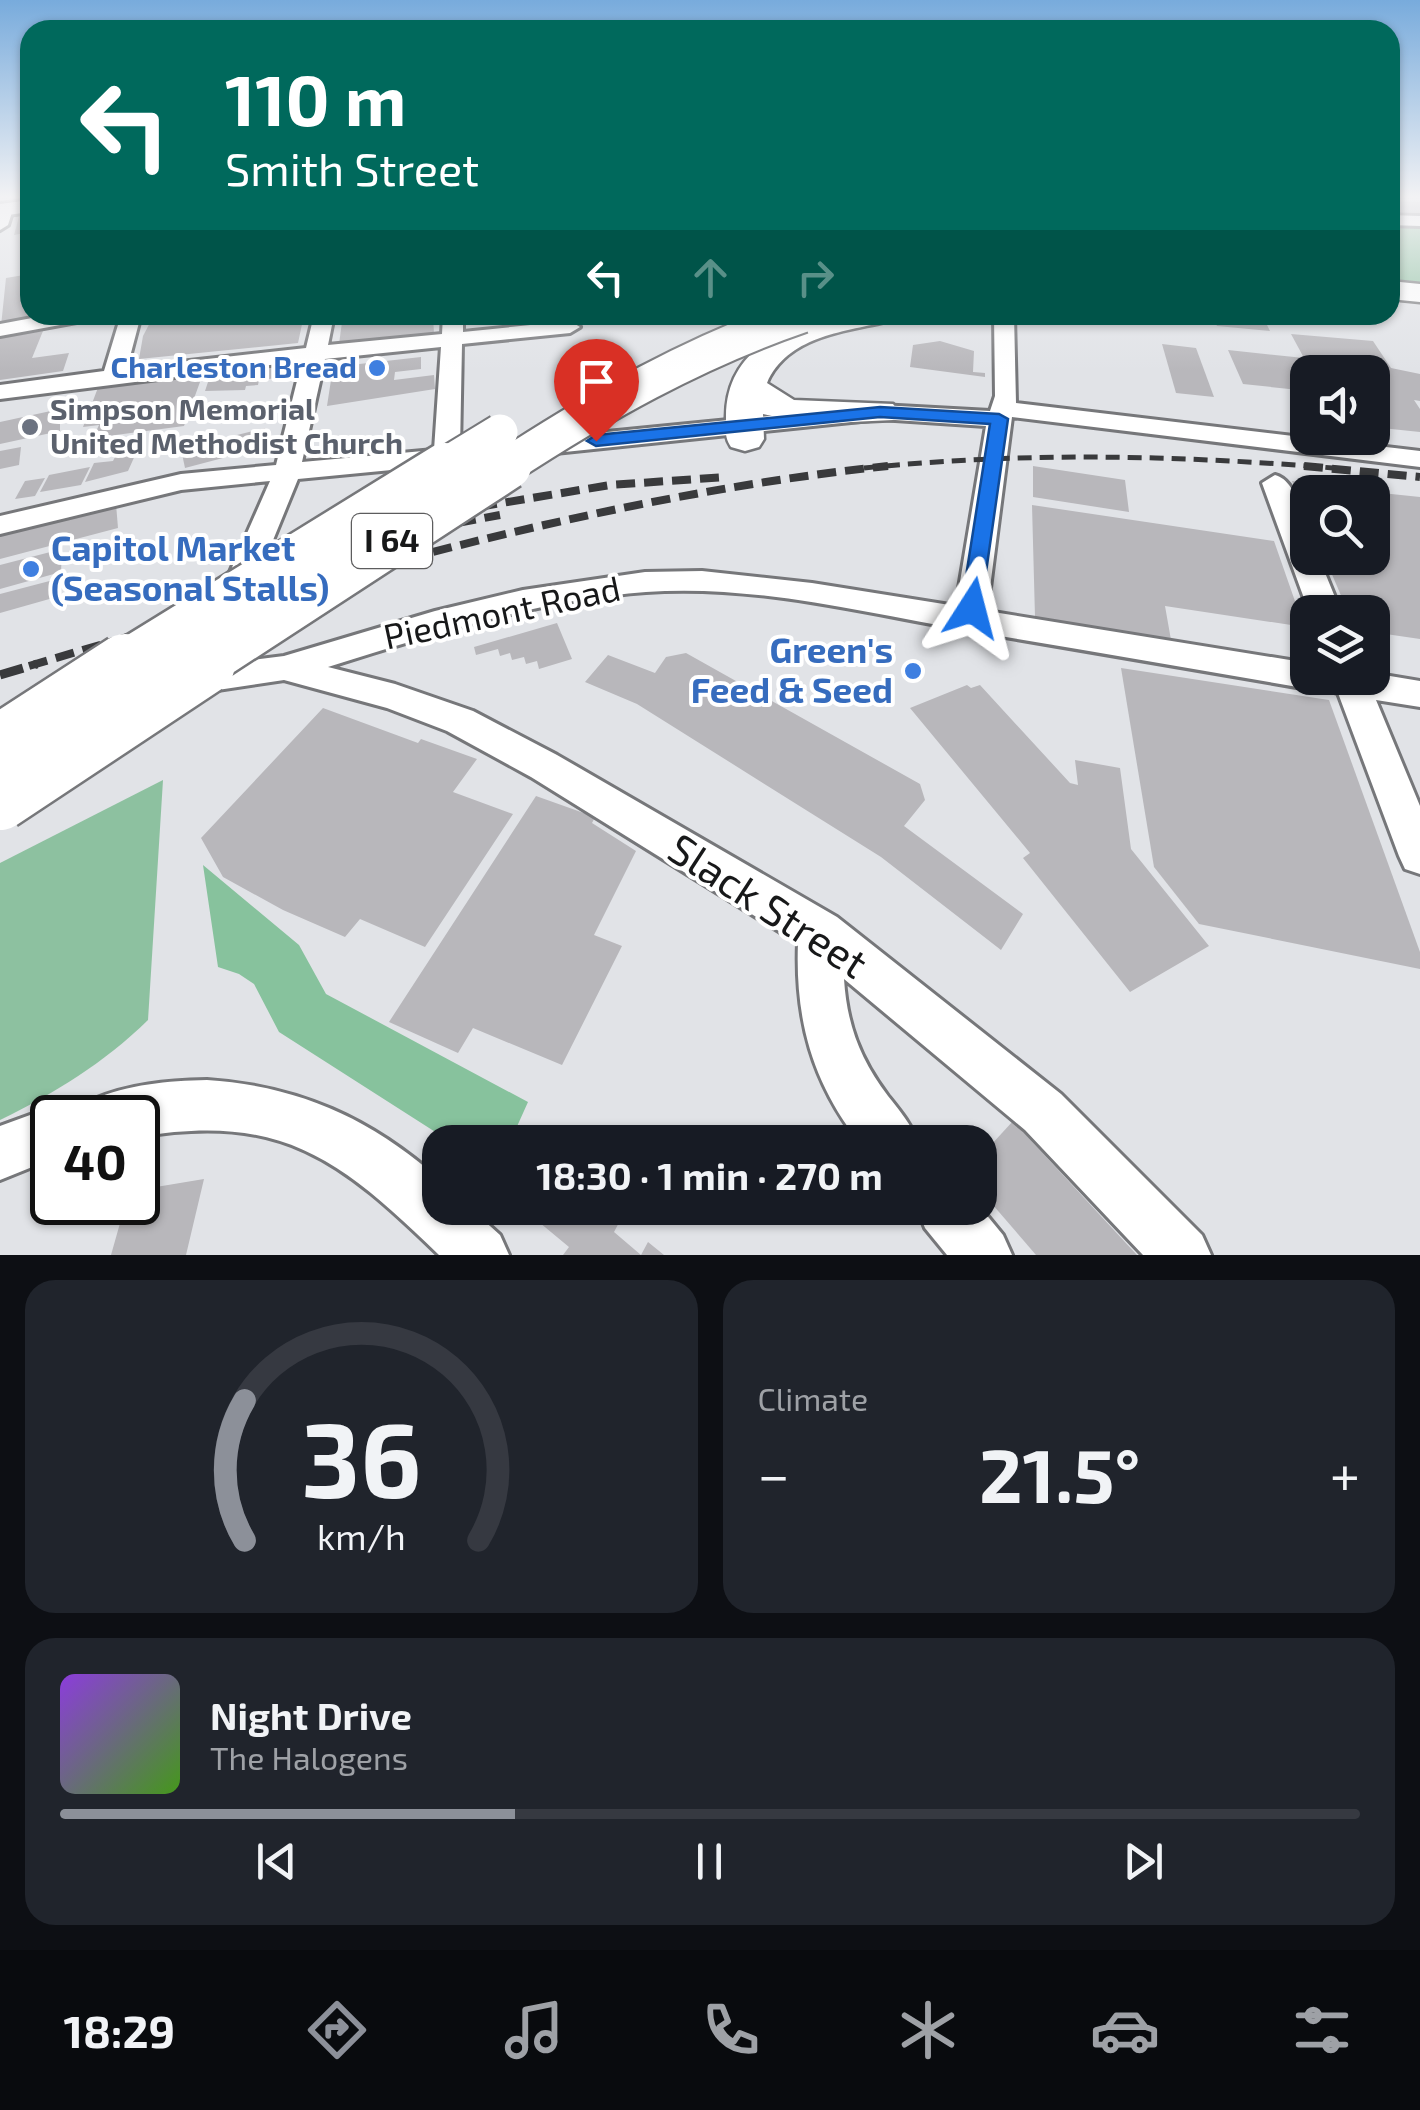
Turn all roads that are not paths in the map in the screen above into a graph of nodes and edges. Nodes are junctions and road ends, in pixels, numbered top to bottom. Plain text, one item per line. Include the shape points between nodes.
1 (27, 325) edge
2 (128, 325) edge
3 (322, 325) edge
4 (705, 325) edge
5 (800, 325) edge
6 (1004, 325) edge
7 (453, 327) edge
8 (0, 330) edge
9 (570, 331) edge
10 (317, 352) junction
11 (114, 376) junction
12 (749, 384) junction
13 (0, 392) edge
14 (880, 412) junction
15 (1000, 421) junction
16 (744, 432) junction
17 (1420, 459) edge
18 (447, 466) junction
19 (287, 474) junction
20 (1275, 483) dead end
21 (0, 525) edge
22 (1318, 595) edge
23 (267, 619) junction
24 (970, 620) junction
25 (175, 631) junction
26 (1290, 673) edge
27 (1390, 688) edge
28 (1420, 694) edge
29 (1347, 695) edge
30 (0, 716) edge
31 (0, 726) edge
32 (0, 745) edge
33 (0, 800) edge
34 (0, 823) edge
35 (1420, 856) edge
36 (821, 932) junction
37 (160, 1108) edge
38 (878, 1125) edge
39 (30, 1142) edge
40 (0, 1153) edge
41 (959, 1225) edge
42 (480, 1255) edge
43 (984, 1255) edge
44 (1182, 1255) edge

1 - 8 street
2 - 11 street
3 - 10 street
4 - 25 highway, I 64, bridge via 654,346 492,436
5 - 12 highway via 764,354
5 - 23 highway, I 64, bridge via 725,340 688,358
6 - 15 street via 1008,396
7 - 9 street
7 - 10 street
7 - 18 street
10 - 11 street
10 - 19 street
11 - 13 street
12 - 14 highway via 761,400 796,411
12 - 16 highway
14 - 15 street
14 - 16 street
15 - 16 street
15 - 17 street
15 - 24 street
16 - 18 street
18 - 19 street via 329,486
19 - 21 street via 181,482
19 - 23 street
20 - 22 street
23 - 24 street, Piedmont Road via 453,618 582,590 702,580
23 - 31 street, Piedmont Road via 122,690
23 - 33 highway, I 64, bridge
23 - 34 highway, bridge via 210,672
23 - 36 street, Slack Street via 395,697 460,721 544,766
24 - 26 street, Piedmont Road
25 - 30 highway, bridge
25 - 32 highway, I 64, bridge
27 - 28 street
29 - 35 street
36 - 38 street via 819,984 834,1063
36 - 44 street, Slack Street via 1043,1112
37 - 42 street via 272,1113 313,1127 363,1151
39 - 40 street
41 - 43 street

